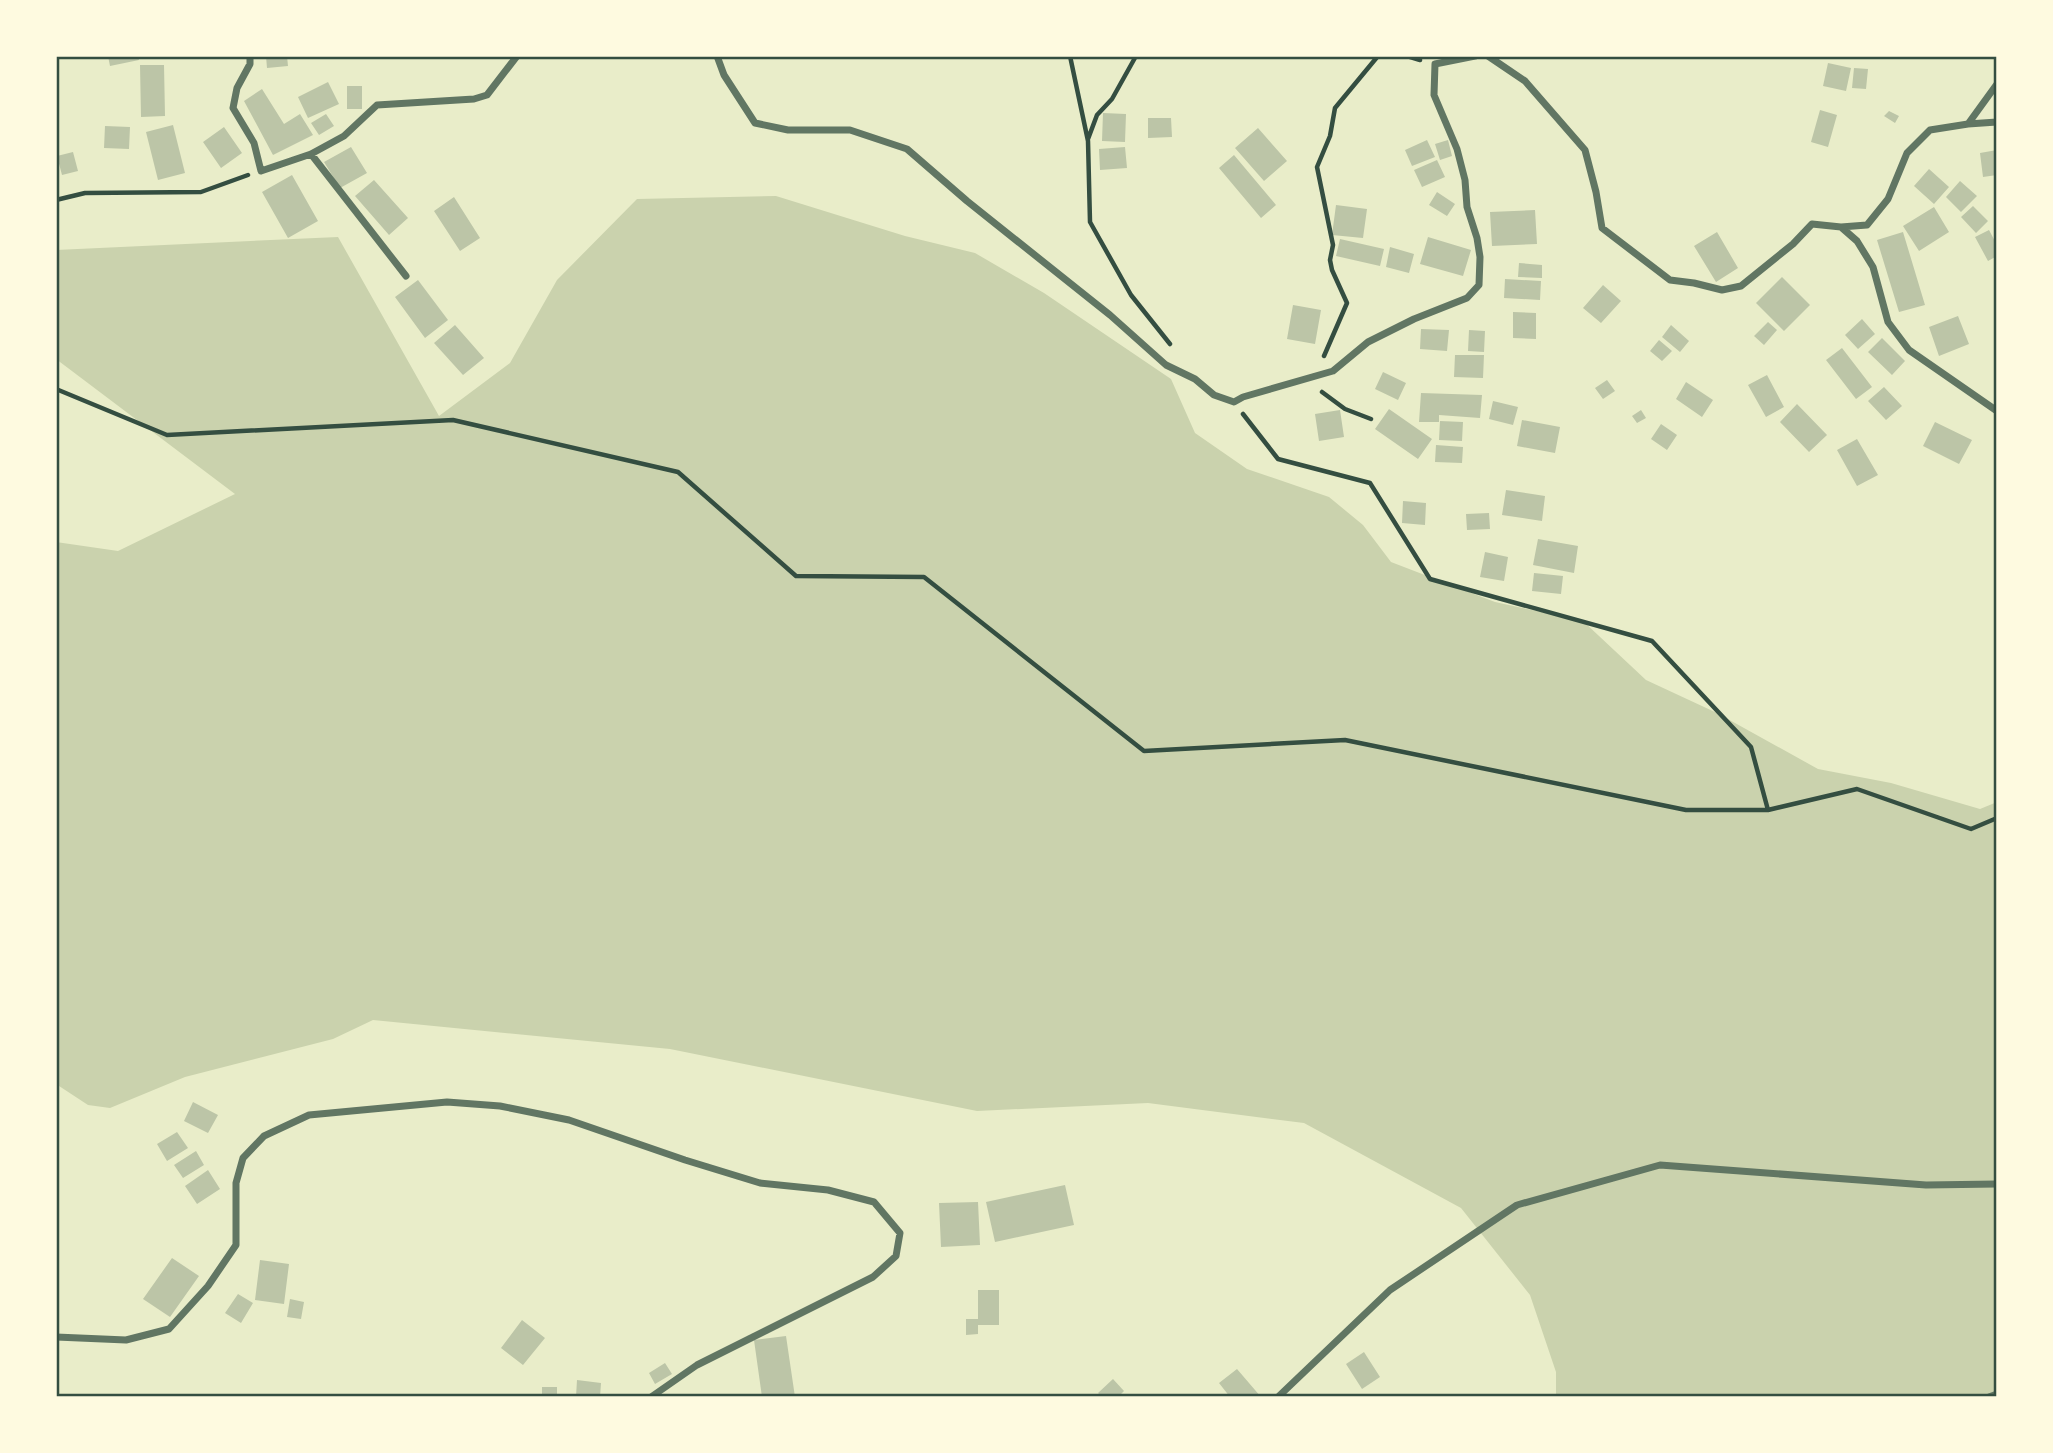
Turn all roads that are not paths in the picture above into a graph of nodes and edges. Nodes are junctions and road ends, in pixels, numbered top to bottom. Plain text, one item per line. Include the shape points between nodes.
1 (250, 56) edge
2 (517, 56) edge
3 (717, 56) edge
4 (1475, 56) edge
5 (1488, 56) edge
6 (1997, 84) edge
7 (1997, 122) edge
8 (1968, 124) junction
9 (311, 154) junction
10 (1841, 227) junction
11 (406, 276) dead end
12 (1997, 411) edge
13 (1997, 1184) edge
14 (56, 1337) edge
15 (1997, 1394) edge
16 (651, 1397) edge
17 (1278, 1397) edge
18 (1989, 1397) edge

1 - 9 street via 233,108 254,143 261,171
2 - 9 street via 487,95 377,105 344,136
3 - 4 street via 755,123 788,130 850,130 907,149 1166,365 1234,402 1333,371 1368,342 1467,299 1479,285 1480,257 1462,170 1434,95 1435,64
5 - 10 street via 1525,81 1585,150 1602,228 1670,280 1722,290 1741,286 1812,224
6 - 8 street
7 - 8 street
8 - 10 street via 1930,130 1907,153 1888,199 1867,225
9 - 11 street
10 - 12 street via 1857,241 1873,267 1888,323 1909,350
13 - 17 street via 1926,1185 1660,1165 1517,1205 1390,1290
14 - 16 street via 126,1340 169,1329 208,1286 236,1245 236,1183 243,1158 264,1136 309,1115 447,1102 569,1119 760,1183 828,1190 874,1202 900,1233 897,1256 873,1278 696,1365
15 - 18 street

